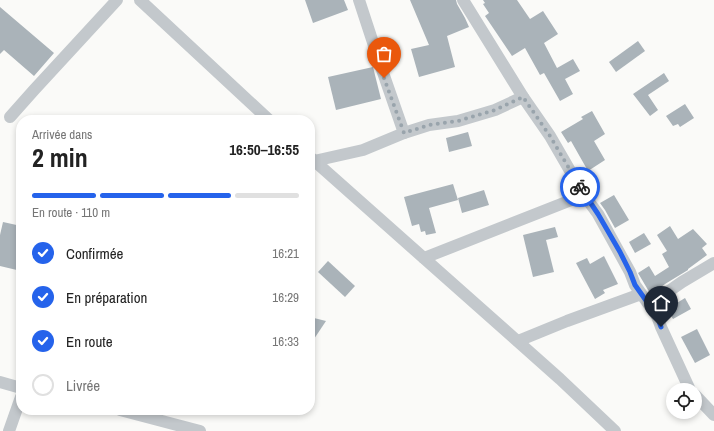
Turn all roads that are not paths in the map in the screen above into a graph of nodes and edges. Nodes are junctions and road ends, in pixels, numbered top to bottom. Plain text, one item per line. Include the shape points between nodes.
1 (117, 0) edge
2 (140, 0) edge
3 (359, 0) edge
4 (463, 0) edge
5 (523, 97) junction
6 (263, 115) edge
7 (10, 117) dead end
8 (404, 133) junction
9 (315, 158) edge
10 (315, 162) edge
11 (584, 195) junction
12 (424, 258) junction
13 (714, 263) edge
14 (641, 294) junction
15 (657, 316) junction
16 (518, 341) junction
17 (0, 382) edge
18 (687, 383) edge
19 (16, 387) edge
20 (702, 403) edge
21 (16, 412) edge
22 (137, 415) edge
23 (714, 415) edge
24 (184, 429) edge
25 (10, 431) edge
26 (200, 431) edge
27 (615, 431) edge

1 - 7 street
2 - 6 street
3 - 8 street
4 - 5 street
5 - 8 street via 495,110
5 - 11 street via 550,136
8 - 9 street via 363,150
10 - 12 street
11 - 12 street
11 - 14 street via 620,252
12 - 16 street
13 - 15 street via 662,296
14 - 15 street
14 - 16 street via 567,320
15 - 18 street
16 - 27 street
17 - 19 street
20 - 23 street
21 - 25 street
22 - 24 street
24 - 26 street

